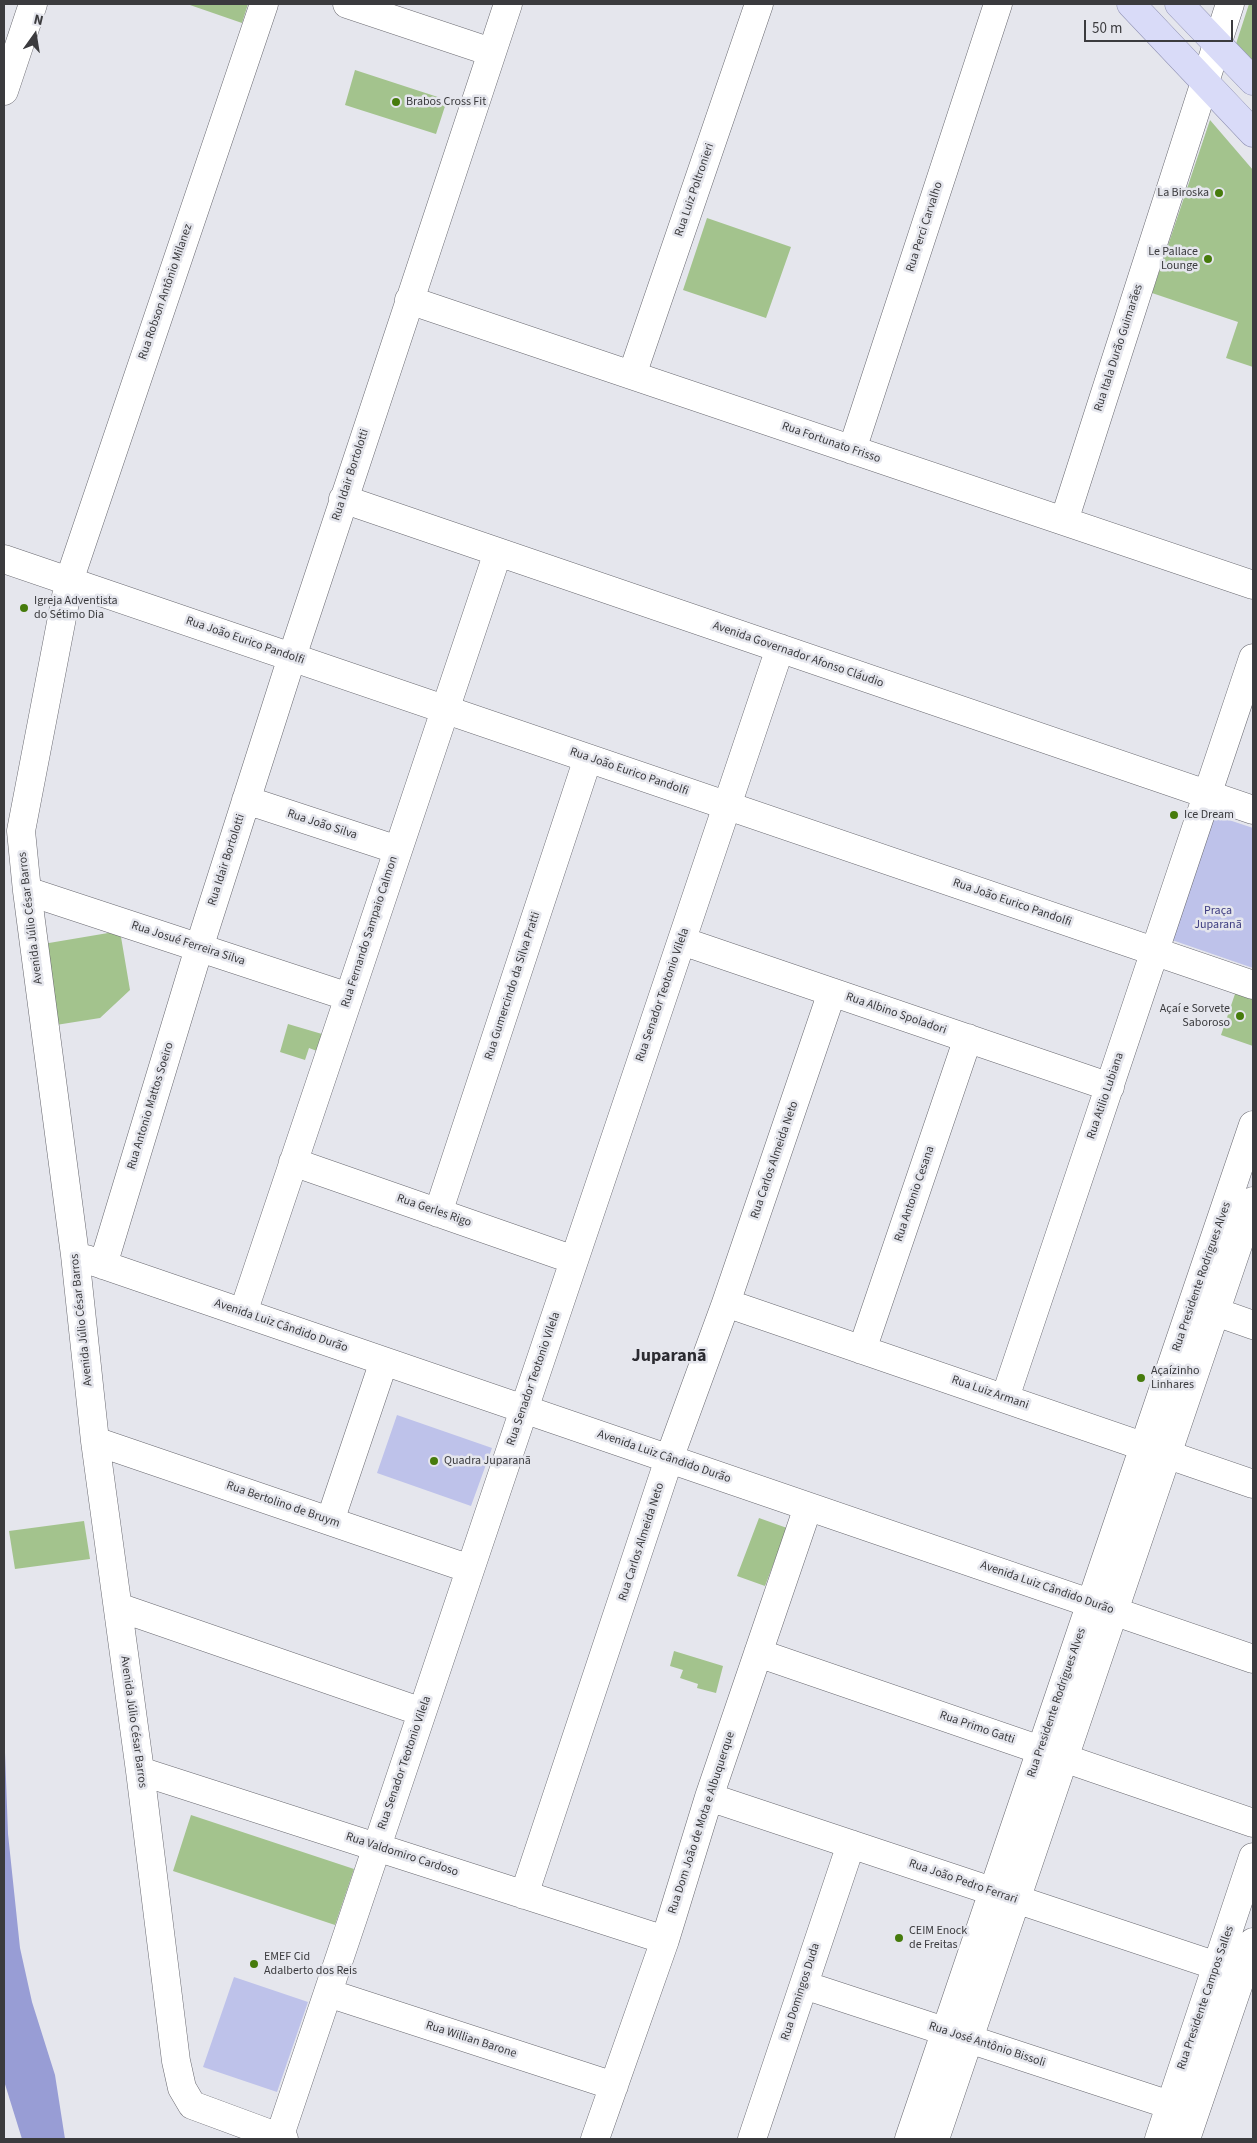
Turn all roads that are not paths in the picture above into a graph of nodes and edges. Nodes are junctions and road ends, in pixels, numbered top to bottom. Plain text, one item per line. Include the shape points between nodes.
1 (33, 4) edge
2 (264, 4) edge
3 (347, 4) edge
4 (508, 4) edge
5 (759, 4) edge
6 (998, 4) edge
7 (1131, 4) edge
8 (1179, 4) edge
9 (1230, 4) edge
10 (1216, 44) junction
11 (492, 52) junction
12 (1204, 81) junction
13 (1253, 81) edge
14 (4, 91) edge
15 (1253, 132) edge
16 (409, 300) junction
17 (632, 376) junction
18 (852, 450) junction
19 (344, 499) junction
20 (1064, 521) junction
21 (498, 552) junction
22 (4, 559) edge
23 (69, 581) junction
24 (1253, 585) edge
25 (780, 648) junction
26 (292, 657) junction
27 (1253, 658) edge
28 (445, 709) junction
29 (588, 758) junction
30 (1208, 795) junction
31 (246, 800) junction
32 (727, 806) junction
33 (1253, 810) edge
34 (13, 828) edge
35 (398, 850) junction
36 (26, 891) junction
37 (682, 941) junction
38 (199, 948) junction
39 (1155, 951) junction
40 (1253, 985) edge
41 (832, 992) junction
42 (349, 997) junction
43 (968, 1038) junction
44 (1110, 1087) junction
45 (1253, 1125) edge
46 (293, 1162) junction
47 (1245, 1178) edge
48 (1253, 1201) edge
49 (438, 1213) junction
50 (75, 1255) junction
51 (574, 1260) junction
52 (103, 1265) junction
53 (726, 1303) junction
54 (1204, 1308) junction
55 (243, 1313) junction
56 (1253, 1325) edge
57 (862, 1350) junction
58 (384, 1361) junction
59 (1005, 1398) junction
60 (524, 1409) junction
61 (95, 1442) junction
62 (1156, 1450) junction
63 (669, 1459) junction
64 (1253, 1484) edge
65 (808, 1507) junction
66 (330, 1521) junction
67 (470, 1569) junction
68 (118, 1607) junction
69 (1102, 1607) junction
70 (758, 1653) junction
71 (1253, 1659) edge
72 (422, 1712) junction
73 (1053, 1754) junction
74 (140, 1770) junction
75 (709, 1797) junction
76 (1253, 1823) edge
77 (851, 1844) junction
78 (377, 1847) junction
79 (1253, 1857) edge
80 (524, 1895) junction
81 (1005, 1896) junction
82 (665, 1940) junction
83 (1253, 1942) edge
84 (1217, 1966) junction
85 (804, 1985) junction
86 (328, 1993) junction
87 (1242, 2010) edge
88 (957, 2035) junction
89 (614, 2086) junction
90 (1170, 2105) junction
91 (271, 2137) edge
92 (595, 2139) edge
93 (752, 2139) edge
94 (909, 2139) edge
95 (935, 2139) edge
96 (1159, 2139) edge
97 (1186, 2139) edge

1 - 14 street
2 - 23 street, Rua Robson Antônio Milanez
3 - 11 street
4 - 11 street, Rua Idair Bortolotti
5 - 17 street, Rua Luiz Poltronieri
6 - 18 street, Rua Perci Carvalho
7 - 12 main road
8 - 10 main road
9 - 10 street, Rua Itala Durão Guimarães
10 - 12 street, Rua Itala Durão Guimarães
10 - 13 main road
11 - 16 street, Rua Idair Bortolotti
12 - 15 main road
12 - 20 street, Rua Itala Durão Guimarães
16 - 17 street, Rua Fortunato Frisso
16 - 19 street, Rua Idair Bortolotti
17 - 18 street, Rua Fortunato Frisso
18 - 20 street, Rua Fortunato Frisso
19 - 21 street, Avenida Governador Afonso Cláudio
19 - 26 street, Rua Idair Bortolotti
20 - 24 street, Rua Fortunato Frisso
21 - 25 street, Avenida Governador Afonso Cláudio
21 - 28 street, Rua Fernando Sampaio Calmon
22 - 23 street, Rua João Eurico Pandolfi
23 - 26 street, Rua João Eurico Pandolfi
23 - 34 street, Avenida Júlio César Barros
25 - 30 street, Avenida Governador Afonso Cláudio
25 - 32 street, Rua Senador Teotonio Vilela
26 - 28 street, Rua João Eurico Pandolfi
26 - 31 street, Rua Idair Bortolotti
27 - 30 street, Rua Atilio Lubiana
28 - 29 street, Rua João Eurico Pandolfi
28 - 35 street, Rua Fernando Sampaio Calmon
29 - 32 street, Rua João Eurico Pandolfi
29 - 49 street, Rua Gumercindo da Silva Pratti
30 - 33 street, Avenida Governador Afonso Cláudio
30 - 39 street, Rua Atilio Lubiana
31 - 35 street, Rua João Silva
31 - 38 street, Rua Idair Bortolotti
32 - 37 street, Rua Senador Teotonio Vilela
32 - 39 street, Rua João Eurico Pandolfi
34 - 36 street, Avenida Júlio César Barros
35 - 42 street, Rua Fernando Sampaio Calmon
36 - 38 street, Rua Josué Ferreira Silva
36 - 50 street, Avenida Júlio César Barros
37 - 41 street, Rua Albino Spoladori
37 - 51 street, Rua Senador Teotonio Vilela
38 - 42 street, Rua Josué Ferreira Silva
38 - 52 street, Rua Antonio Mattos Soeiro
39 - 40 street, Rua João Eurico Pandolfi
39 - 44 street, Rua Atilio Lubiana
41 - 43 street, Rua Albino Spoladori
41 - 53 street, Rua Carlos Almeida Neto
42 - 46 street, Rua Fernando Sampaio Calmon
43 - 44 street, Rua Albino Spoladori
43 - 57 street, Rua Antonio Cesana
44 - 59 street, Rua Atilio Lubiana
45 - 47 street, Rua Presidente Rodrigues Alves
46 - 49 street, Rua Gerles Rigo
46 - 55 street, Rua Fernando Sampaio Calmon
47 - 54 street, Rua Presidente Rodrigues Alves
48 - 54 street, Rua Presidente Rodrigues Alves
49 - 51 street, Rua Gerles Rigo
50 - 52 street, Avenida Luiz Cândido Durão
50 - 61 street, Avenida Júlio César Barros
51 - 60 street, Rua Senador Teotonio Vilela
52 - 55 street, Avenida Luiz Cândido Durão
53 - 57 street, Rua Luiz Armani
53 - 63 street, Rua Carlos Almeida Neto
54 - 56 street
54 - 62 street, Rua Presidente Rodrigues Alves
55 - 58 street, Avenida Luiz Cândido Durão
57 - 59 street, Rua Luiz Armani
58 - 60 street, Avenida Luiz Cândido Durão
58 - 66 street
59 - 62 street, Rua Luiz Armani
60 - 63 street, Avenida Luiz Cândido Durão
60 - 67 street, Rua Senador Teotonio Vilela
61 - 66 street, Rua Bertolino de Bruym
61 - 68 street, Avenida Júlio César Barros
62 - 64 street, Rua Luiz Armani
62 - 69 street, Rua Presidente Rodrigues Alves
63 - 65 street, Avenida Luiz Cândido Durão
63 - 80 street, Rua Carlos Almeida Neto
65 - 69 street, Avenida Luiz Cândido Durão
65 - 70 street, Rua Dom João de Mota e Albuquerque
66 - 67 street, Rua Bertolino de Bruym
67 - 72 street, Rua Senador Teotonio Vilela
68 - 72 street
68 - 74 street, Avenida Júlio César Barros
69 - 71 street, Avenida Luiz Cândido Durão
69 - 73 street, Rua Presidente Rodrigues Alves
70 - 73 street, Rua Primo Gatti
70 - 75 street, Rua Dom João de Mota e Albuquerque
72 - 78 street, Rua Senador Teotonio Vilela
73 - 76 street, Rua Primo Gatti
73 - 81 street, Rua Presidente Rodrigues Alves
74 - 78 street, Rua Valdomiro Cardoso
74 - 91 street, Avenida Júlio César Barros via 182,2088 192,2105
75 - 77 street, Rua João Pedro Ferrari
75 - 82 street, Rua Dom João de Mota e Albuquerque
77 - 81 street, Rua João Pedro Ferrari
77 - 85 street, Rua Domingos Duda
78 - 80 street, Rua Valdomiro Cardoso
78 - 86 street, Rua Senador Teotonio Vilela
79 - 84 street, Rua Presidente Campos Salles
80 - 82 street, Rua Valdomiro Cardoso
81 - 84 street, Rua João Pedro Ferrari
81 - 88 street, Rua Presidente Rodrigues Alves
82 - 89 street, Rua Dom João de Mota e Albuquerque
83 - 87 street
84 - 90 street, Rua Presidente Campos Salles
85 - 88 street, Rua José Antônio Bissoli
85 - 93 street, Rua Domingos Duda
86 - 89 street, Rua Willian Barone
86 - 91 street, Rua Senador Teotonio Vilela
87 - 97 street
88 - 90 street, Rua José Antônio Bissoli
88 - 94 street, Rua Presidente Rodrigues Alves
88 - 95 street, Rua Presidente Rodrigues Alves
89 - 92 street, Rua Dom João de Mota e Albuquerque
90 - 96 street, Rua Presidente Campos Salles

